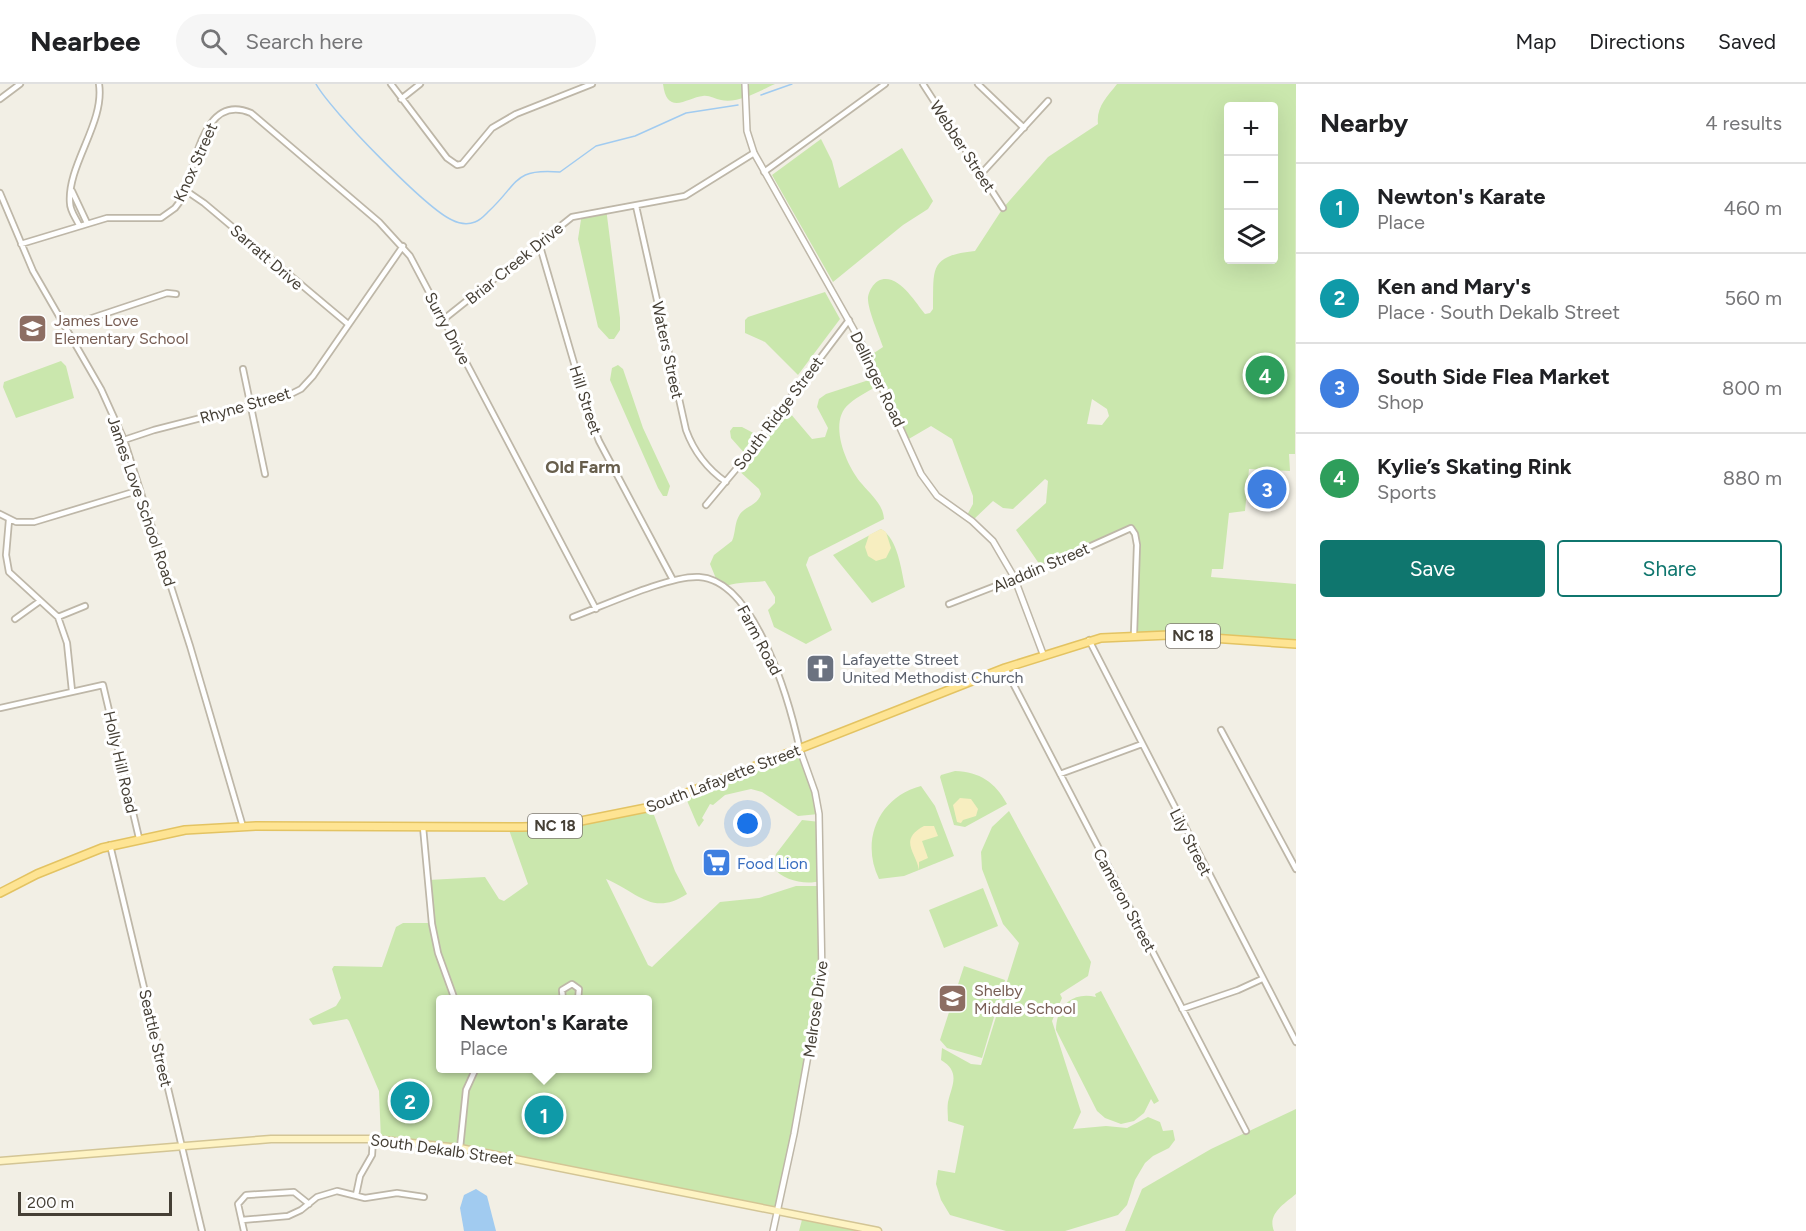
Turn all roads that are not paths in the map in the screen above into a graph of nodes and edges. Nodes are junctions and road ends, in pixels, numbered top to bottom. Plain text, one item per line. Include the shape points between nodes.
1 (20, 84) edge
2 (99, 84) edge
3 (391, 84) edge
4 (420, 84) edge
5 (592, 84) edge
6 (745, 84) edge
7 (885, 84) edge
8 (923, 84) edge
9 (978, 84) edge
10 (0, 99) edge
11 (401, 99) junction
12 (1048, 101) dead end
13 (230, 108) joint
14 (1024, 128) junction
15 (754, 153) junction
16 (764, 172) junction
17 (981, 174) junction
18 (185, 190) junction
19 (72, 191) junction
20 (0, 193) edge
21 (636, 206) junction
22 (1003, 208) dead end
23 (87, 223) junction
24 (79, 225) junction
25 (539, 243) junction
26 (21, 244) junction
27 (403, 246) junction
28 (176, 294) dead end
29 (444, 319) junction
30 (849, 320) junction
31 (348, 324) junction
32 (65, 327) junction
33 (243, 369) dead end
34 (251, 406) junction
35 (124, 440) junction
36 (265, 474) dead end
37 (726, 482) junction
38 (140, 490) junction
39 (706, 505) dead end
40 (0, 514) edge
41 (9, 520) junction
42 (1014, 578) junction
43 (673, 580) junction
44 (40, 601) junction
45 (949, 604) dead end
46 (85, 606) dead end
47 (596, 609) junction
48 (58, 617) junction
49 (573, 617) dead end
50 (15, 619) dead end
51 (1134, 634) junction
52 (1089, 640) junction
53 (1296, 644) edge
54 (1043, 654) junction
55 (1005, 668) junction
56 (72, 691) junction
57 (0, 708) edge
58 (1221, 730) dead end
59 (1142, 744) junction
60 (800, 750) junction
61 (1060, 774) junction
62 (243, 827) junction
63 (423, 827) junction
64 (139, 838) junction
65 (110, 845) junction
66 (1296, 869) edge
67 (0, 893) edge
68 (1262, 979) junction
69 (454, 995) edge
70 (563, 995) edge
71 (578, 995) edge
72 (1182, 1009) junction
73 (1296, 1042) edge
74 (474, 1073) edge
75 (1246, 1131) dead end
76 (373, 1139) junction
77 (181, 1146) junction
78 (460, 1148) junction
79 (0, 1161) edge
80 (356, 1195) junction
81 (424, 1197) dead end
82 (309, 1204) junction
83 (779, 1211) junction
84 (242, 1220) junction
85 (202, 1231) edge
86 (244, 1231) edge
87 (773, 1231) edge
88 (878, 1231) edge

1 - 10 street
2 - 19 street via 98,108
3 - 11 street
4 - 11 street
5 - 11 street via 516,114 492,128 457,165 447,158
6 - 15 street, Dellinger Road via 747,131
7 - 16 street
8 - 17 street, Webber Street
9 - 14 street
12 - 14 street
13 - 18 street, Knox Street via 212,120
13 - 27 street, Surry Drive via 258,118
14 - 17 street
15 - 16 street, Dellinger Road
15 - 21 street, Briar Creek Drive via 685,196
16 - 30 street, Dellinger Road
17 - 22 street, Webber Street
18 - 23 street, Knox Street via 175,208 161,218 120,216
18 - 31 street, Sarratt Drive
19 - 23 street
19 - 24 street via 70,204
20 - 26 street, James Love School Road
21 - 25 street, Briar Creek Drive via 595,210 572,217
21 - 37 street, Waters Street via 686,430 701,459
23 - 24 street, Knox Street
24 - 26 street, Knox Street
25 - 29 street, Briar Creek Drive
25 - 43 street, Hill Street via 599,441
26 - 32 street, James Love School Road
27 - 29 street, Surry Drive
27 - 31 street, Rhyne Street
28 - 32 street via 167,293
29 - 47 street, Surry Drive
30 - 37 street, South Ridge Street
30 - 42 street, Dellinger Road via 926,484 985,533
31 - 34 street, Rhyne Street via 301,389
32 - 35 street, James Love School Road via 101,389
33 - 34 street
34 - 35 street, Rhyne Street
34 - 36 street
35 - 38 street, James Love School Road
37 - 39 street, South Ridge Street
38 - 41 street via 34,522
38 - 62 street, James Love School Road
40 - 41 street
41 - 44 street via 9,572
42 - 45 street, Aladdin Street
42 - 51 street, Aladdin Street via 1131,528 1137,544
42 - 54 street, Dellinger Road
43 - 47 street, Farm Road
43 - 60 street, Farm Road via 717,580 742,603 784,686
44 - 48 street
44 - 50 street
46 - 48 street
47 - 49 street, Farm Road
48 - 56 street via 67,643
51 - 52 main road, South Lafayette Street / NC 18
51 - 53 main road, South Lafayette Street / NC 18
52 - 54 main road, South Lafayette Street / NC 18
52 - 59 street, Lily Street
54 - 55 main road, South Lafayette Street / NC 18
55 - 60 main road, South Lafayette Street / NC 18
55 - 61 street, Cameron Street
56 - 57 street
56 - 64 street, Holly Hill Road via 104,685
58 - 66 street
59 - 61 street
59 - 68 street, Lily Street
60 - 63 main road, South Lafayette Street / NC 18 via 685,795 615,816 556,826
60 - 83 street, Melrose Drive via 819,814 822,977
61 - 72 street, Cameron Street
62 - 63 main road, South Lafayette Street / NC 18
62 - 64 main road, South Lafayette Street / NC 18 via 185,830
63 - 69 street via 432,924
64 - 65 main road, South Lafayette Street / NC 18
65 - 67 main road, South Lafayette Street / NC 18
65 - 77 street, Seattle Street
68 - 72 street
68 - 73 street, Lily Street
70 - 71 street via 564,987 572,984 579,989
72 - 75 street, Cameron Street
74 - 78 street via 466,1090
76 - 77 main road, South Dekalb Street via 272,1139
76 - 78 main road, South Dekalb Street
76 - 80 street via 372,1155 360,1176
77 - 79 main road, South Dekalb Street
77 - 85 street, Seattle Street
78 - 83 main road, South Dekalb Street
80 - 81 street via 365,1198 397,1193
80 - 82 street via 325,1193
82 - 84 street via 288,1216
82 - 84 street via 294,1192 246,1195 238,1204
83 - 87 street, Melrose Drive
83 - 88 main road, South Dekalb Street
84 - 86 street

